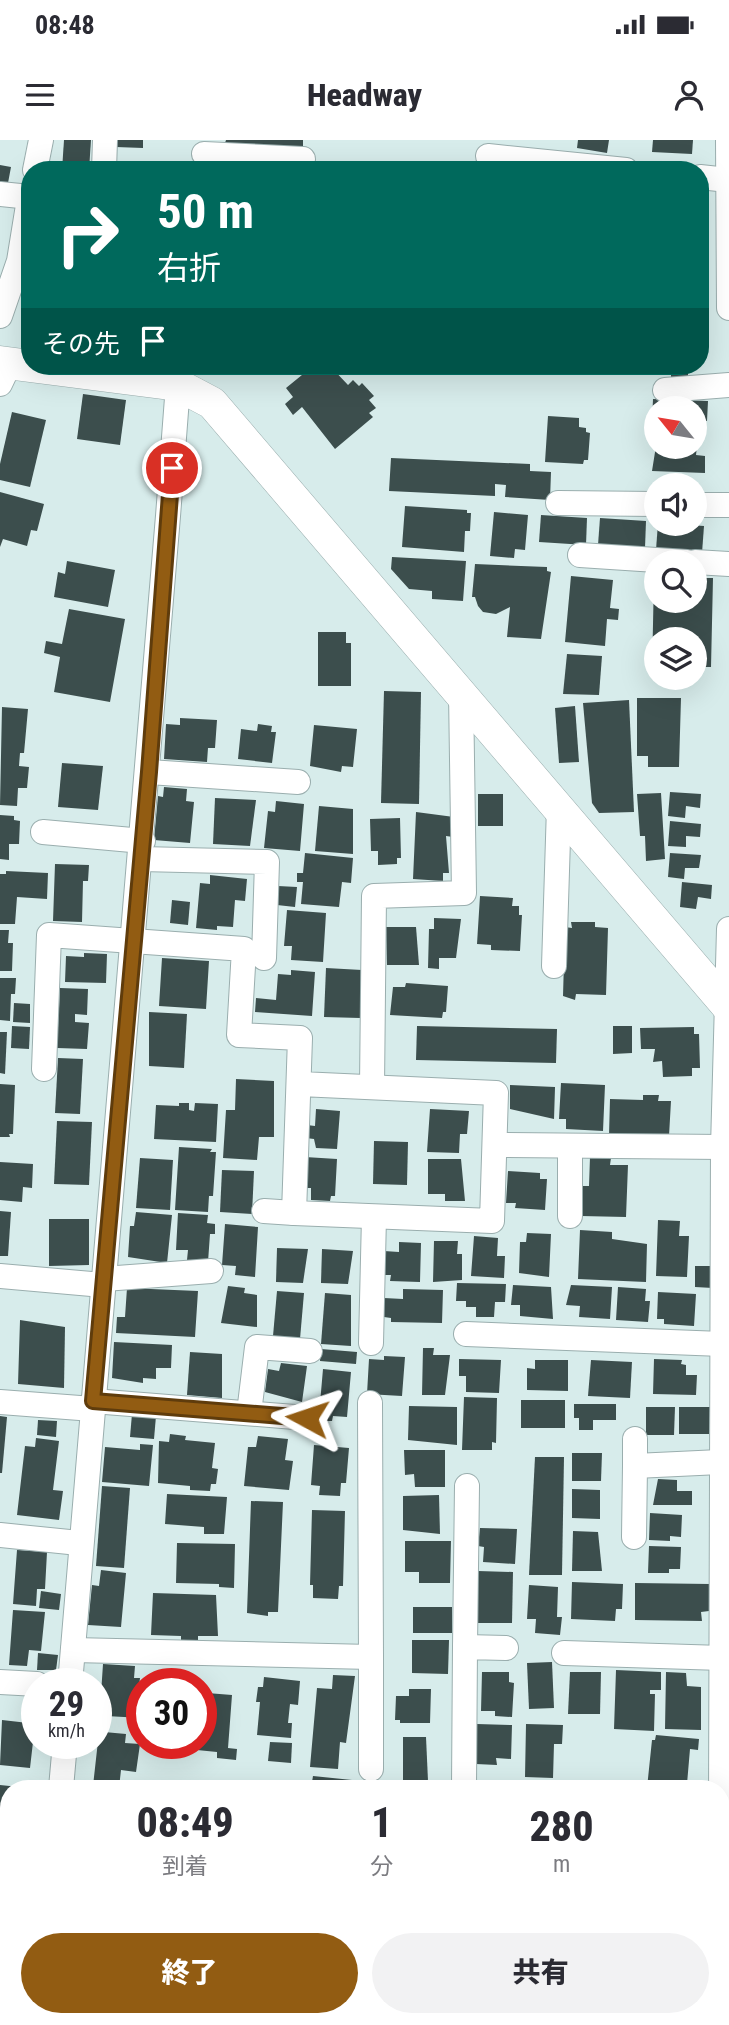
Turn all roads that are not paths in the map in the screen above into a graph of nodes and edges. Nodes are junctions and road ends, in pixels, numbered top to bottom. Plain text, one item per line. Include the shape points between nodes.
1 (41, 140) edge
2 (105, 140) edge
3 (728, 140) edge
4 (203, 155) edge
5 (488, 156) dead end
6 (303, 159) dead end
7 (37, 161) edge
8 (104, 161) edge
9 (537, 161) edge
10 (709, 178) edge
11 (728, 180) edge
12 (0, 194) edge
13 (21, 195) edge
14 (21, 248) edge
15 (729, 308) edge
16 (0, 316) edge
17 (3, 370) edge
18 (21, 371) edge
19 (180, 375) edge
20 (729, 385) edge
21 (665, 390) dead end
22 (558, 503) dead end
23 (644, 504) edge
24 (707, 505) edge
25 (729, 505) edge
26 (579, 555) dead end
27 (644, 559) edge
28 (707, 563) edge
29 (729, 564) edge
30 (461, 692) junction
31 (149, 772) junction
32 (298, 782) dead end
33 (559, 807) junction
34 (43, 832) dead end
35 (142, 850) junction
36 (729, 929) edge
37 (132, 940) junction
38 (264, 958) dead end
39 (554, 966) dead end
40 (728, 1007) edge
41 (44, 1069) dead end
42 (300, 1084) junction
43 (372, 1087) junction
44 (497, 1145) junction
45 (569, 1146) junction
46 (723, 1147) junction
47 (264, 1211) dead end
48 (294, 1213) junction
49 (570, 1216) dead end
50 (374, 1217) junction
51 (211, 1271) dead end
52 (0, 1276) edge
53 (104, 1282) junction
54 (466, 1334) dead end
55 (371, 1343) dead end
56 (722, 1344) junction
57 (310, 1351) dead end
58 (0, 1402) edge
59 (370, 1403) dead end
60 (93, 1405) junction
61 (249, 1413) junction
62 (307, 1418) dead end
63 (635, 1438) dead end
64 (720, 1462) junction
65 (635, 1466) junction
66 (467, 1486) dead end
67 (0, 1535) edge
68 (634, 1538) dead end
69 (79, 1543) junction
70 (465, 1647) junction
71 (506, 1648) dead end
72 (73, 1650) junction
73 (724, 1650) edge
74 (564, 1653) dead end
75 (371, 1657) junction
76 (71, 1668) edge
77 (0, 1682) edge
78 (21, 1683) edge
79 (64, 1759) edge
80 (371, 1769) dead end
81 (62, 1780) edge
82 (464, 1780) edge
83 (722, 1780) edge

1 - 7 street
2 - 8 street
3 - 11 street
4 - 6 street
5 - 9 street
10 - 11 street
11 - 15 street
12 - 13 street
14 - 16 street
17 - 18 street
19 - 30 street via 212,403
19 - 31 street
20 - 21 street
22 - 23 street
24 - 25 street
26 - 27 street
28 - 29 street
30 - 33 street
30 - 43 street via 464,893 374,896
31 - 32 street
31 - 35 street
33 - 39 street
33 - 40 street
34 - 35 street
35 - 37 street
35 - 38 street via 267,862
36 - 40 street
37 - 41 street via 49,935
37 - 42 street via 244,949 239,1035 300,1038
37 - 53 street
40 - 46 street
42 - 43 street
42 - 48 street
43 - 44 street via 496,1093
44 - 45 street
44 - 50 street via 492,1221
45 - 46 street
45 - 49 street
46 - 56 street
47 - 48 street
48 - 50 street
50 - 55 street
51 - 53 street
52 - 53 street
53 - 60 street
54 - 56 street
56 - 64 street
57 - 61 street via 257,1346
58 - 60 street
59 - 75 street
60 - 61 street
60 - 69 street
61 - 62 street
63 - 65 street
64 - 65 street
64 - 73 street
65 - 68 street
66 - 70 street
67 - 69 street
69 - 72 street
70 - 71 street
70 - 82 street
72 - 75 street
72 - 76 street
73 - 74 street
73 - 83 street
75 - 80 street
77 - 78 street
79 - 81 street

